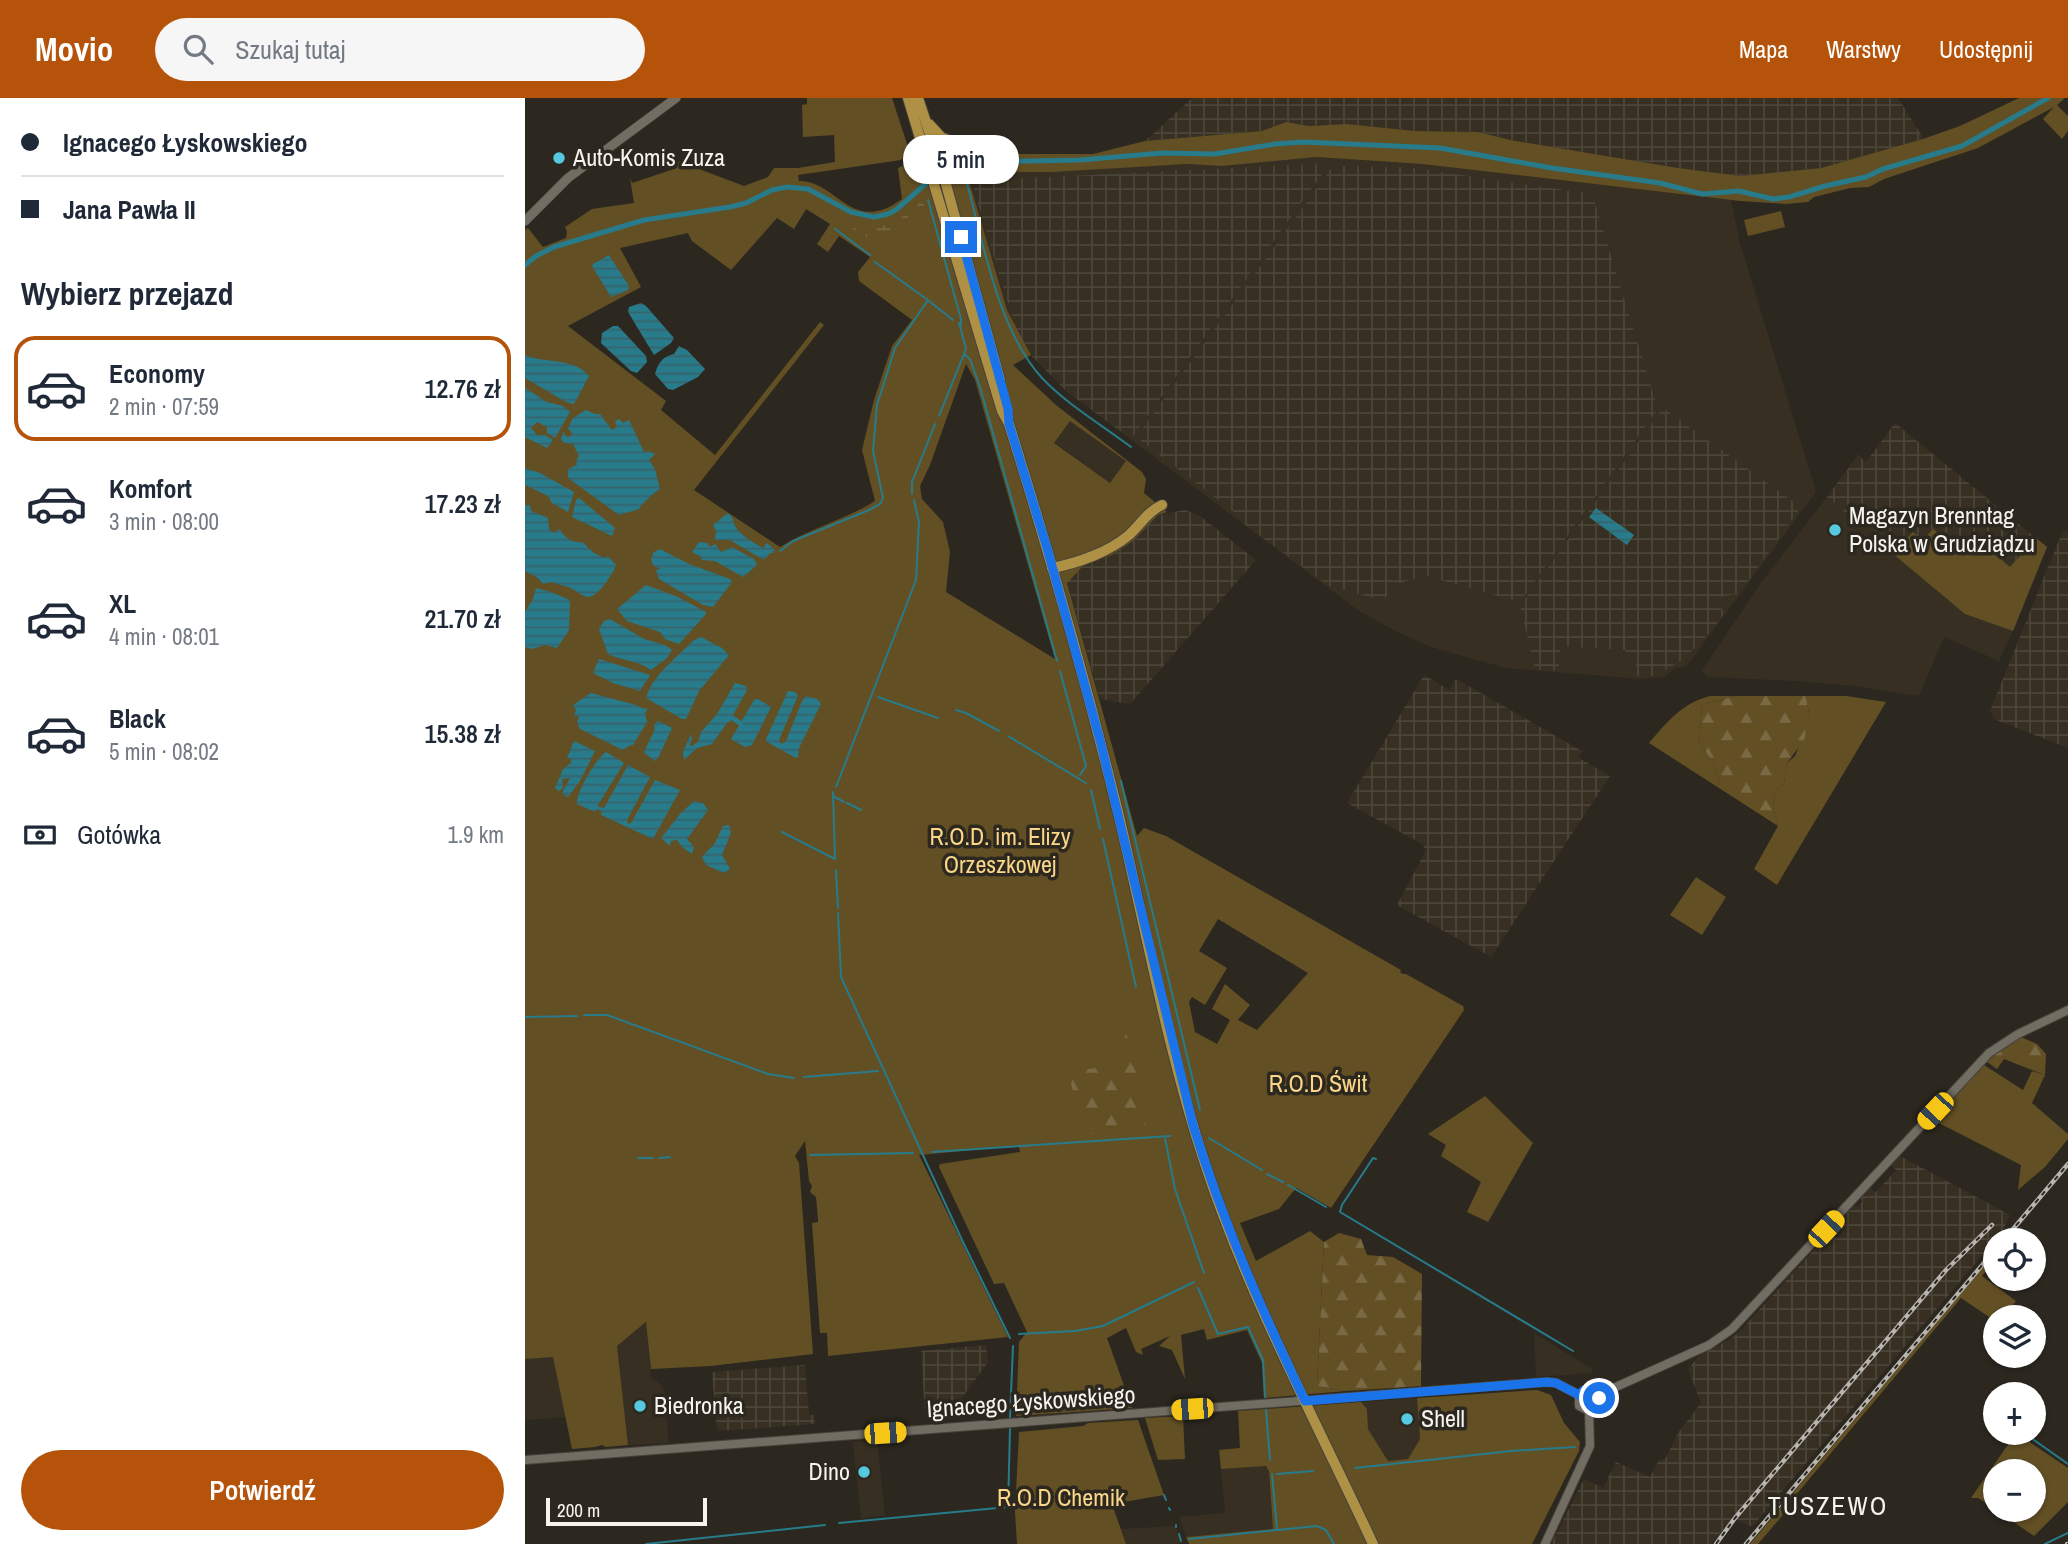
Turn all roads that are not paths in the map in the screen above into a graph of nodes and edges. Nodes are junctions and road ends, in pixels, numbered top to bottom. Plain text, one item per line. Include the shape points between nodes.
1 (676, 98) edge
2 (908, 98) edge
3 (918, 98) edge
4 (925, 120) junction
5 (960, 145) dead end
6 (935, 166) junction
7 (525, 220) edge
8 (1158, 501) dead end
9 (1047, 548) junction
10 (1100, 552) junction
11 (1052, 568) junction
12 (2068, 1010) edge
13 (1579, 1395) junction
14 (1598, 1395) junction
15 (1305, 1401) junction
16 (1589, 1411) junction
17 (525, 1460) edge
18 (1372, 1543) edge
19 (1545, 1544) edge

1 - 7 main road via 568,178
2 - 6 main road
3 - 4 main road
4 - 5 main road via 941,136
4 - 6 main road
6 - 9 main road
8 - 10 main road via 1123,539
9 - 10 main road via 1060,558
9 - 11 main road
10 - 11 main road
11 - 15 main road via 1101,744 1196,1137 1248,1276
12 - 14 street via 1989,1053 1732,1329 1709,1345
13 - 14 street via 1588,1389
13 - 15 street, Ignacego Łyskowskiego via 1547,1382
13 - 16 street via 1579,1406
14 - 16 street via 1598,1405
15 - 17 street, Ignacego Łyskowskiego
15 - 18 main road
16 - 19 street via 1590,1446

